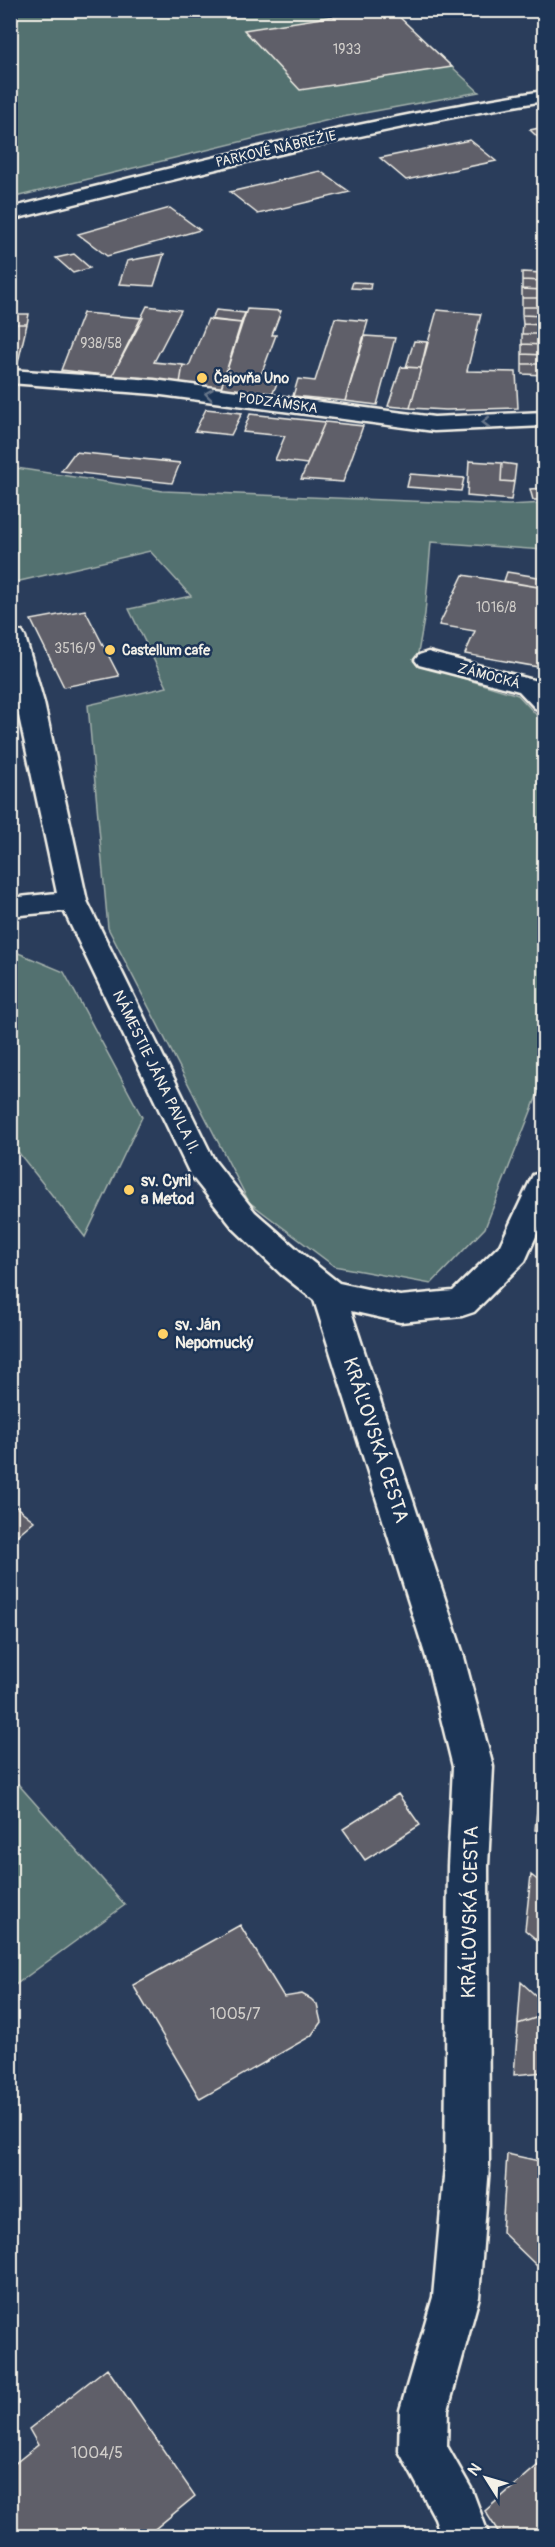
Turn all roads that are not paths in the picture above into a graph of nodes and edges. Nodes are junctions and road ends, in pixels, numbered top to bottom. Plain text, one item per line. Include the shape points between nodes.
1 (544, 96) edge
2 (10, 214) edge
3 (10, 376) edge
4 (544, 419) edge
5 (13, 637) dead end
6 (428, 660) dead end
7 (544, 703) edge
8 (73, 901) junction
9 (10, 907) edge
10 (544, 1183) edge
11 (329, 1293) junction
12 (465, 2536) edge

1 - 2 street, PARKOVÉ NÁBREŽIE via 420,116 313,139
4 -> 3 street, PODZÁMSKA via 434,424 154,387
5 - 8 street, NÁMESTIE JÁNA PAVLA II.
6 - 7 street, ZÁMOCKÁ via 528,686
8 - 9 street
8 - 11 street, NÁMESTIE JÁNA PAVLA II. via 201,1166 244,1220
10 - 11 street, NÁMESTIE JÁNA PAVLA II. via 513,1252 462,1303 400,1309
11 - 12 street, KRÁĽOVSKÁ CESTA via 445,1657 473,1767 468,1866 468,2166 456,2297 424,2410 423,2451 455,2507

